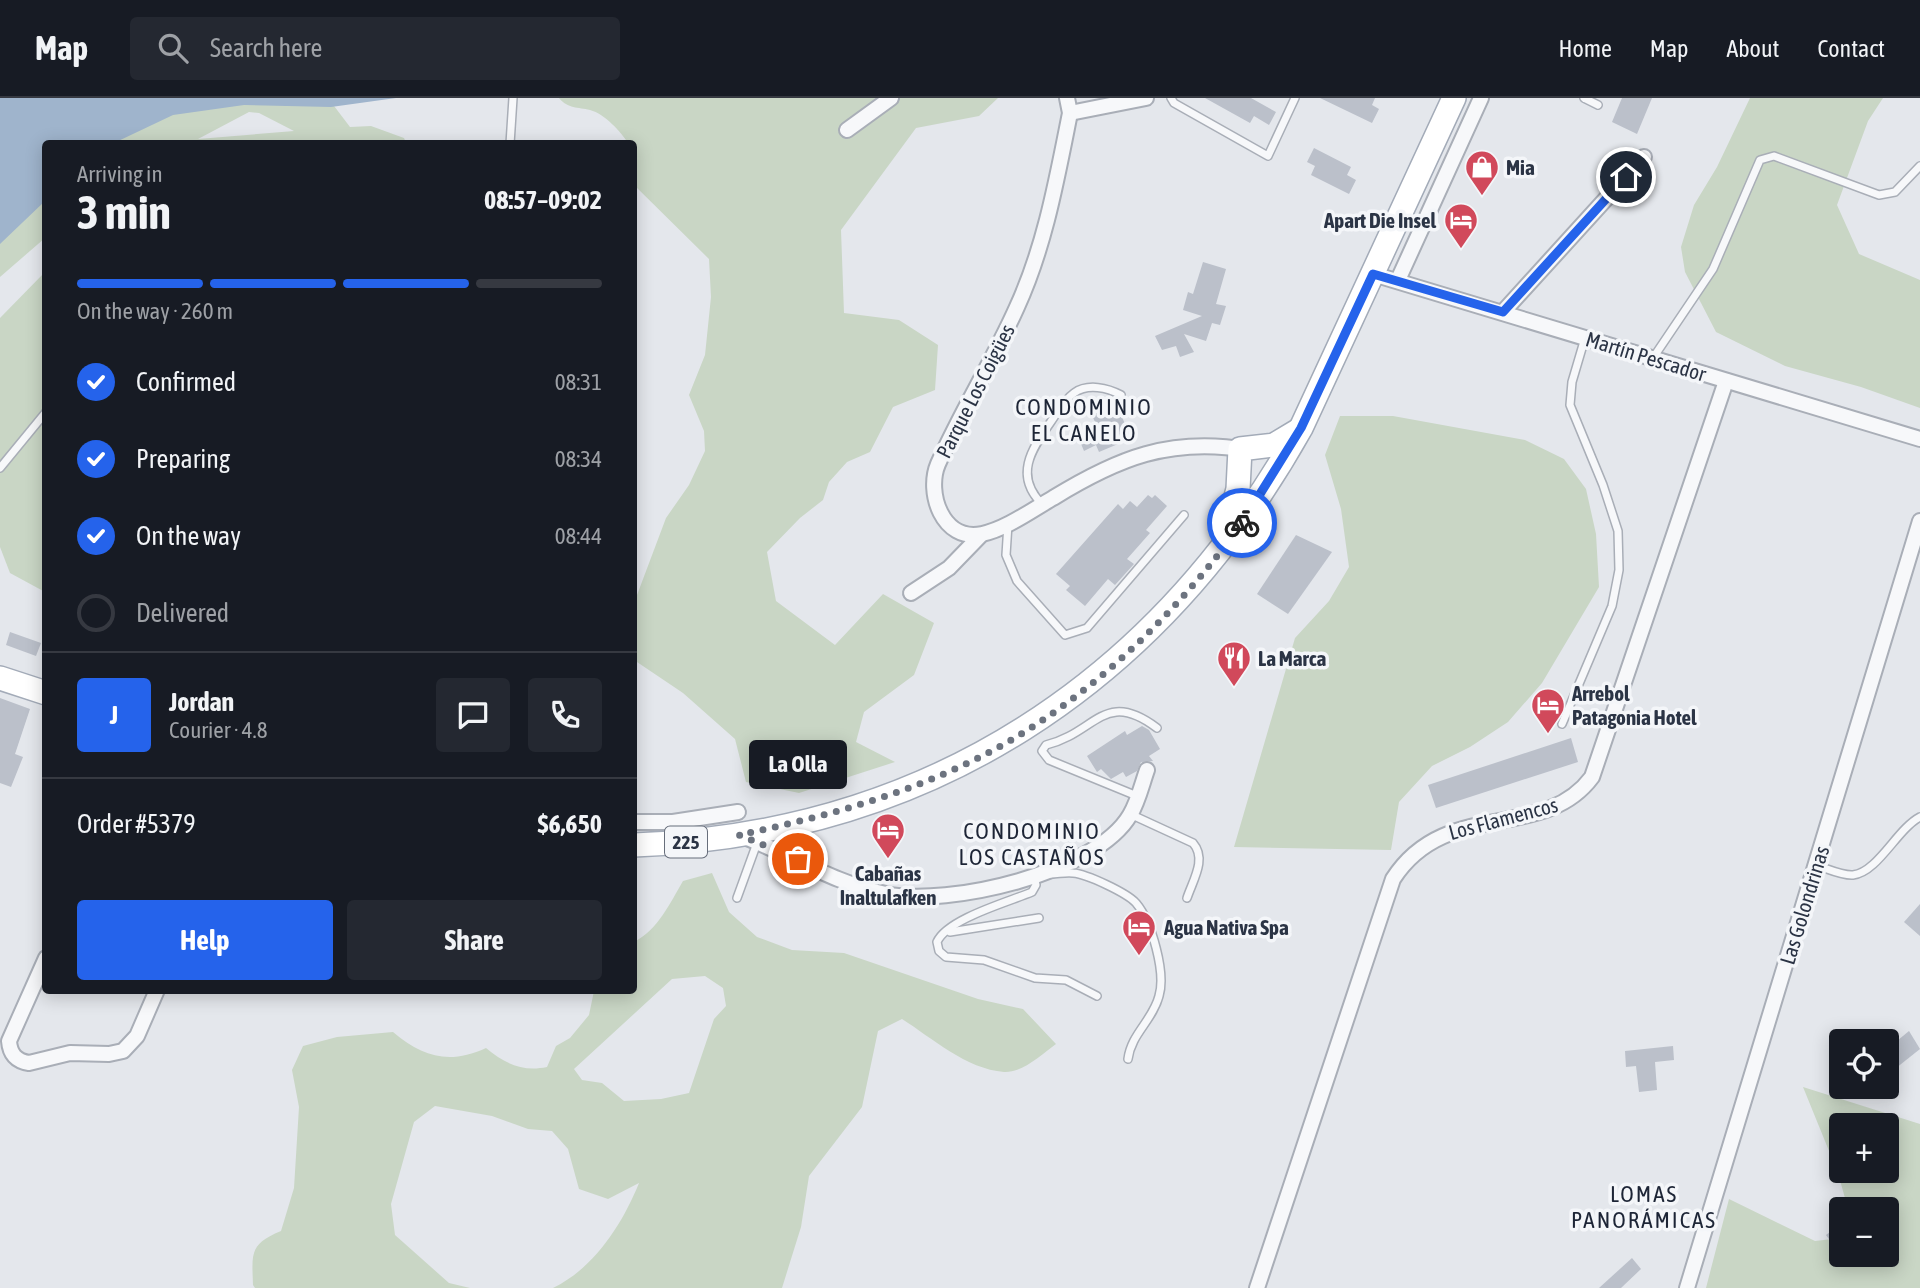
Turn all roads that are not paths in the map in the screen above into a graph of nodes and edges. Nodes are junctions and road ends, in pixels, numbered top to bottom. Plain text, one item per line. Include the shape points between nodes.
1 (513, 98) edge
2 (891, 98) edge
3 (1146, 98) edge
4 (1171, 98) edge
5 (1295, 98) edge
6 (1454, 98) edge
7 (1480, 98) edge
8 (1584, 98) edge
9 (1069, 105) edge
10 (1598, 105) dead end
11 (847, 130) dead end
12 (510, 140) edge
13 (1644, 157) dead end
14 (1920, 166) edge
15 (1373, 274) junction
16 (1398, 280) junction
17 (1503, 312) junction
18 (1585, 338) junction
19 (1653, 359) junction
20 (1726, 381) junction
21 (1121, 395) dead end
22 (42, 417) edge
23 (1301, 428) junction
24 (1920, 439) edge
25 (1240, 449) junction
26 (1283, 459) junction
27 (0, 468) edge
28 (1042, 504) junction
29 (1184, 515) dead end
30 (1920, 521) edge
31 (1008, 523) junction
32 (981, 534) junction
33 (1214, 558) junction
34 (911, 593) dead end
35 (0, 678) edge
36 (42, 692) edge
37 (1562, 724) dead end
38 (1157, 728) dead end
39 (1147, 770) dead end
40 (1137, 796) junction
41 (738, 812) dead end
42 (1130, 814) junction
43 (1920, 817) edge
44 (637, 822) edge
45 (748, 838) junction
46 (637, 845) edge
47 (1815, 865) junction
48 (1033, 876) junction
49 (737, 898) dead end
50 (1187, 898) dead end
51 (1039, 918) dead end
52 (945, 932) junction
53 (42, 967) edge
54 (155, 994) edge
55 (1097, 996) dead end
56 (1128, 1059) dead end
57 (1257, 1288) edge
58 (1687, 1288) edge

1 - 12 lane
2 - 11 street
3 - 9 street, Parque Los Coigües
4 - 5 lane via 1268,156
6 - 15 main road, 225
7 - 16 street
8 - 10 lane
9 - 32 street, Parque Los Coigües via 1039,248 1018,306 934,474 932,492 944,519 961,531
13 - 17 street
14 - 19 lane via 1895,192 1879,195 1774,156 1760,160 1713,269
15 - 16 street, Martín Pescador
15 - 23 main road, 225
16 - 17 street, Martín Pescador
17 - 18 street, Martín Pescador
18 - 19 street, Martín Pescador
18 - 37 lane via 1570,405 1618,531 1619,570 1612,606
19 - 20 street, Martín Pescador
20 - 24 street, Martín Pescador
20 - 57 street, Los Flamencos via 1592,777 1559,805 1444,833 1419,849 1393,879
21 - 28 lane via 1103,388 1084,389 1061,407 1028,459 1029,485
22 - 27 lane
23 - 25 main road via 1273,445
23 - 26 main road, 225
25 - 26 street
25 - 28 street via 1196,446 1135,456
25 - 33 main road via 1234,509
26 - 33 main road, 225 via 1261,497
28 - 31 street
29 - 31 lane via 1087,628 1065,635 1017,581 1006,555
30 - 47 street, Las Golondrinas
31 - 32 street
32 - 34 street via 949,568
33 - 45 main road, 225 via 1147,634 1024,732 922,782
35 - 36 main road
38 - 40 lane via 1130,711 1113,710 1042,751 1049,760
39 - 40 street
40 - 42 street
41 - 44 street via 673,822
42 - 48 street via 1109,838 1083,857
42 - 50 lane via 1199,850
43 - 47 lane via 1908,823 1865,871 1852,875
45 - 46 main road, 225
45 - 48 street via 855,885 906,898 948,897
45 - 49 lane
47 - 58 street, Las Golondrinas
48 - 52 lane via 1036,885 1032,892 969,917
48 - 56 lane via 1074,873 1136,903 1156,947 1162,983 1154,1011
51 - 52 lane
52 - 55 lane via 937,947 946,957 965,956 1035,978 1066,980
53 - 54 street via 9,1041 12,1053 22,1062 70,1053 122,1051 137,1036

